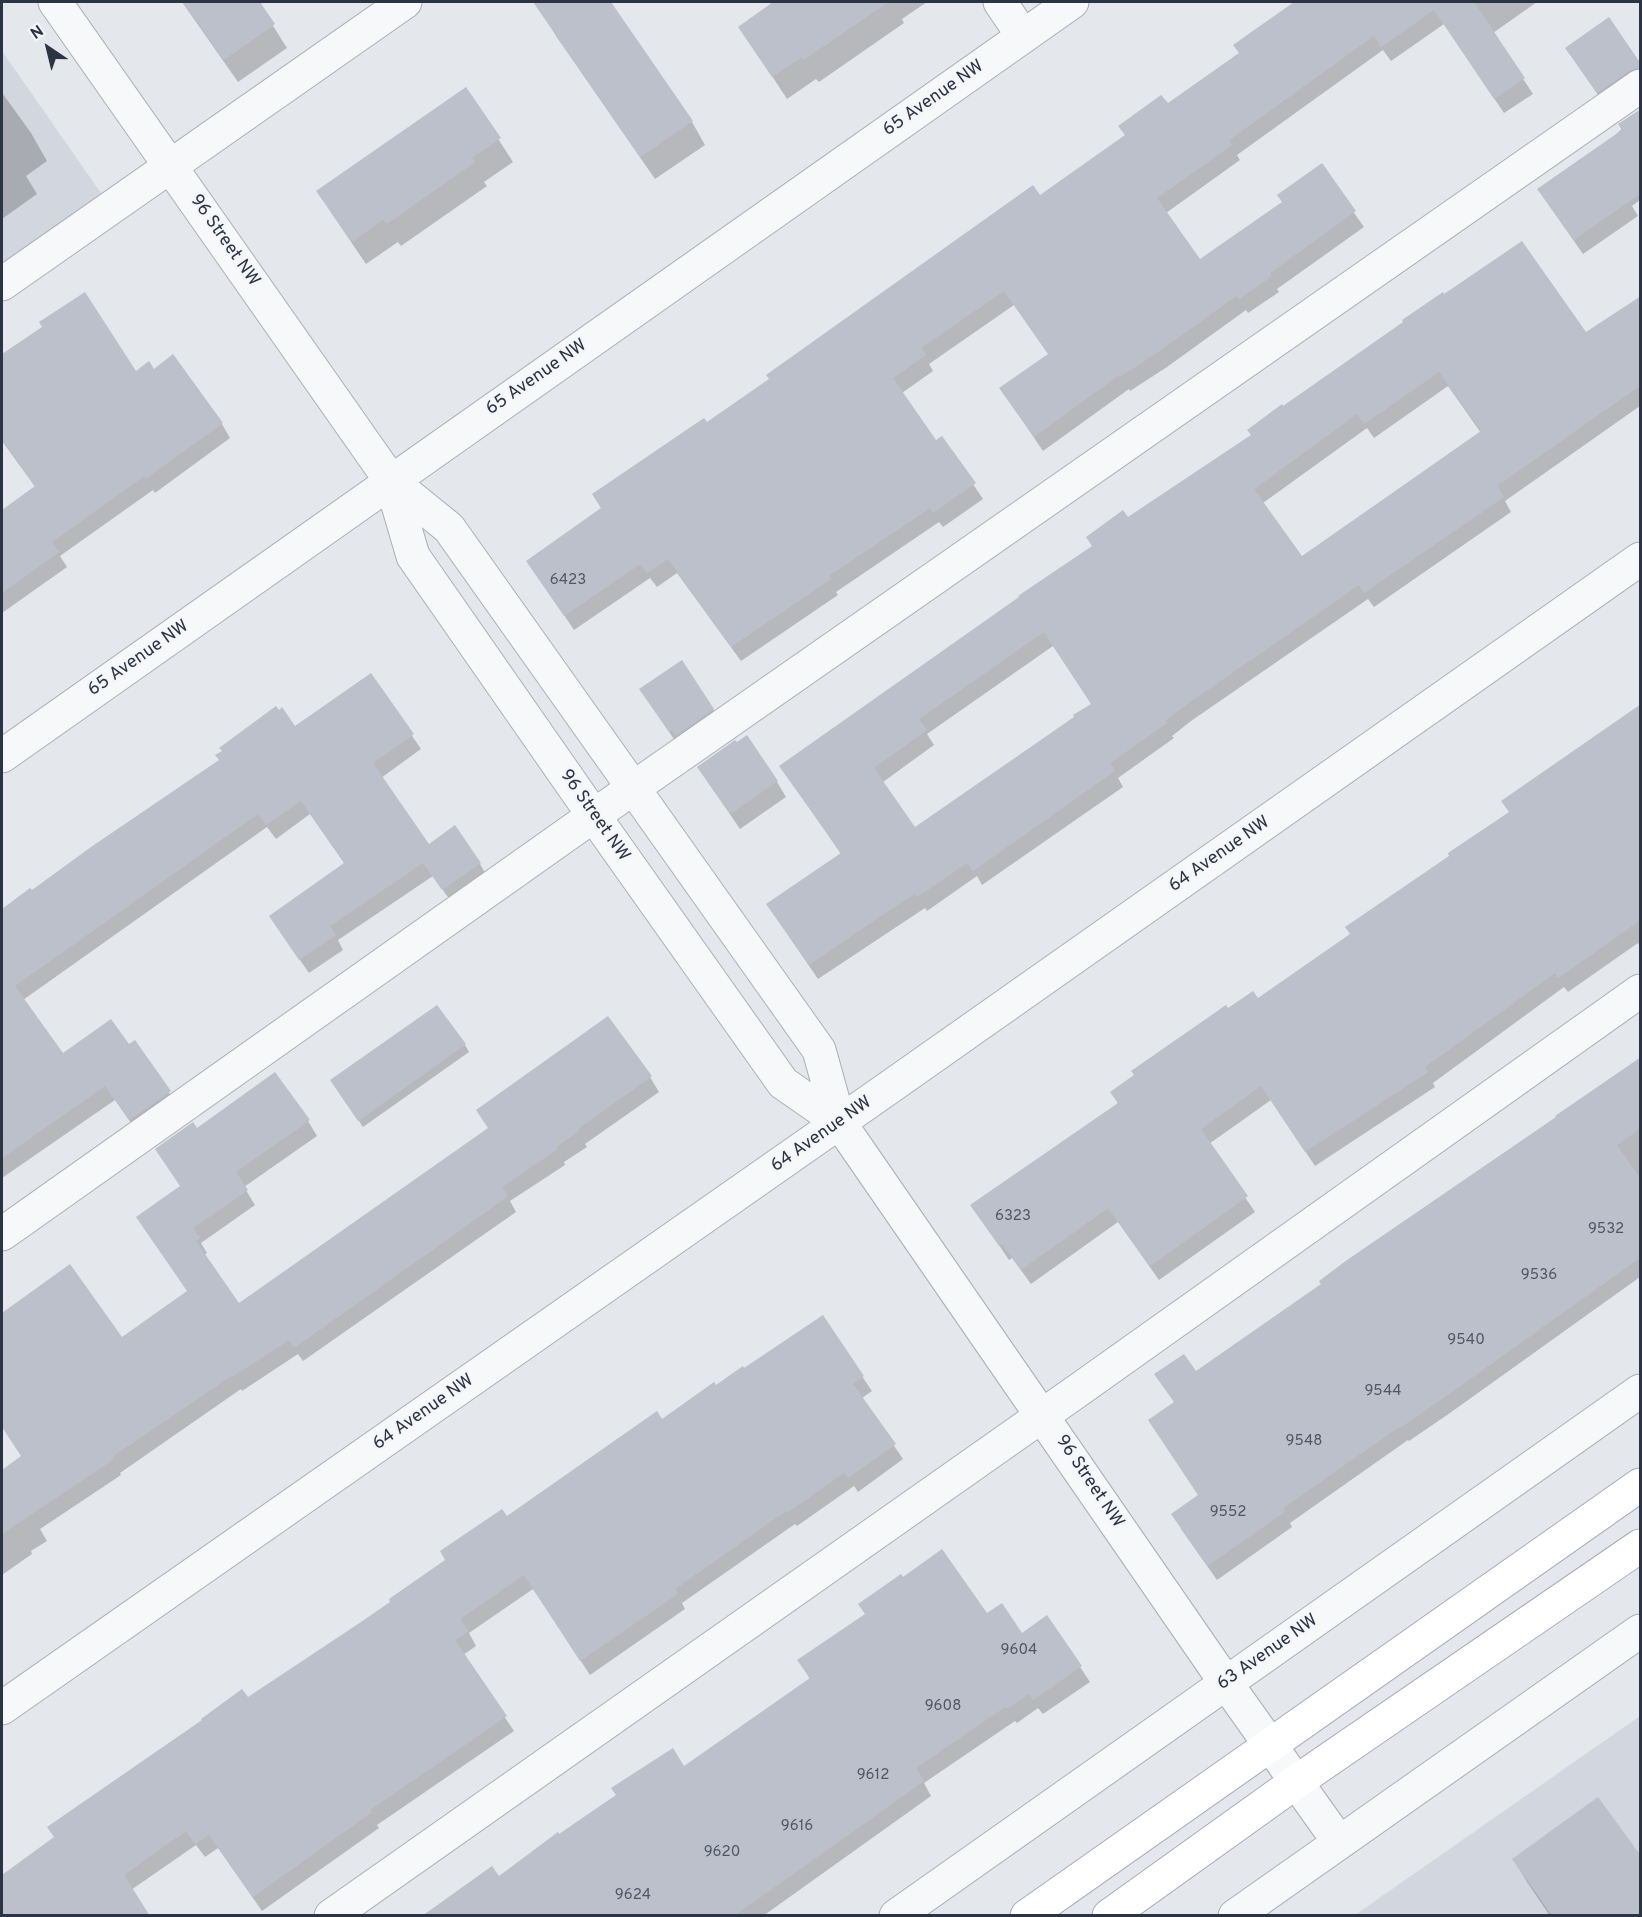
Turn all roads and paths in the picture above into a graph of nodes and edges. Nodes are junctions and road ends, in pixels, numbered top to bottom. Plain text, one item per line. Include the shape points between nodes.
1 (55, 2) edge
2 (405, 2) edge
3 (1000, 2) edge
4 (1072, 2) edge
5 (1023, 36) junction
6 (1641, 86) edge
7 (171, 165) junction
8 (2, 284) edge
9 (391, 481) junction
10 (1641, 559) edge
11 (2, 756) edge
12 (635, 788) junction
13 (594, 816) junction
14 (1641, 991) edge
15 (839, 1122) junction
16 (2, 1234) edge
17 (1641, 1391) edge
18 (1043, 1415) junction
19 (1641, 1485) edge
20 (1641, 1545) edge
21 (1641, 1631) edge
22 (1226, 1683) junction
23 (2, 1708) edge
24 (1271, 1746) junction
25 (1296, 1782) junction
26 (1339, 1842) junction
27 (331, 1916) edge
28 (896, 1916) edge
29 (1026, 1916) edge
30 (1109, 1916) edge
31 (1235, 1916) edge

1 - 7 street, 96 Street NW
2 - 7 street
3 - 5 street
4 - 5 street, 65 Avenue NW
5 - 9 street, 65 Avenue NW
6 - 12 street
7 - 8 street
7 - 9 street, 96 Street NW
9 - 11 street, 65 Avenue NW
9 - 12 street, 96 Street NW via 450,528
9 - 13 street, 96 Street NW via 412,556
10 - 15 street, 64 Avenue NW
12 - 13 street
12 - 15 street, 96 Street NW via 819,1050
13 - 15 street, 96 Street NW via 783,1083
13 - 16 street
14 - 18 street
15 - 18 street, 96 Street NW
15 - 23 street, 64 Avenue NW
17 - 22 street, 63 Avenue NW
18 - 22 street, 96 Street NW
18 - 27 street
19 - 24 main road
20 - 25 main road
21 - 26 street
22 - 24 street, 96 Street NW
22 - 28 street, 63 Avenue NW
24 - 25 street, 96 Street NW
24 - 29 main road
25 - 26 street, 96 Street NW
25 - 30 main road
26 - 31 street

